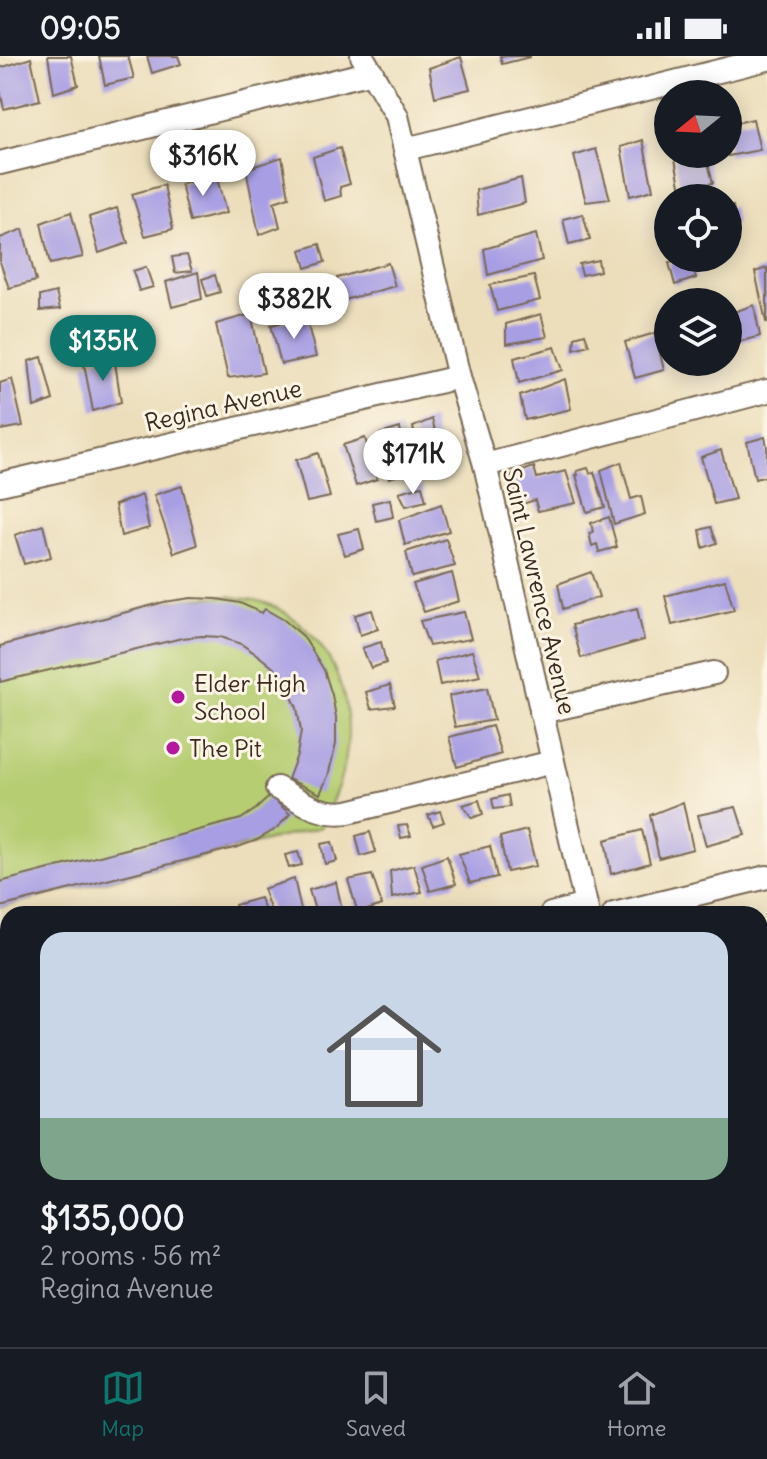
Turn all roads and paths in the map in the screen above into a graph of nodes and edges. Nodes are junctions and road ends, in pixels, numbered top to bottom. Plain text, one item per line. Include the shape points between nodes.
1 (767, 59) edge
2 (367, 64) edge
3 (406, 149) junction
4 (0, 163) edge
5 (459, 377) junction
6 (767, 391) edge
7 (485, 465) junction
8 (0, 484) edge
9 (714, 673) dead end
10 (541, 712) junction
11 (553, 762) junction
12 (277, 788) dead end
13 (767, 877) edge
14 (586, 906) edge
15 (647, 906) edge

1 - 3 street
2 - 3 street, Saint Lawrence Avenue via 397,116
2 - 4 street
3 - 5 street, Saint Lawrence Avenue
5 - 7 street, Saint Lawrence Avenue
5 - 8 street, Regina Avenue
6 - 7 street
7 - 10 street, Saint Lawrence Avenue
9 - 10 street
10 - 11 street, Saint Lawrence Avenue
11 - 12 street via 334,814
11 - 14 street, Saint Lawrence Avenue
13 - 15 street

